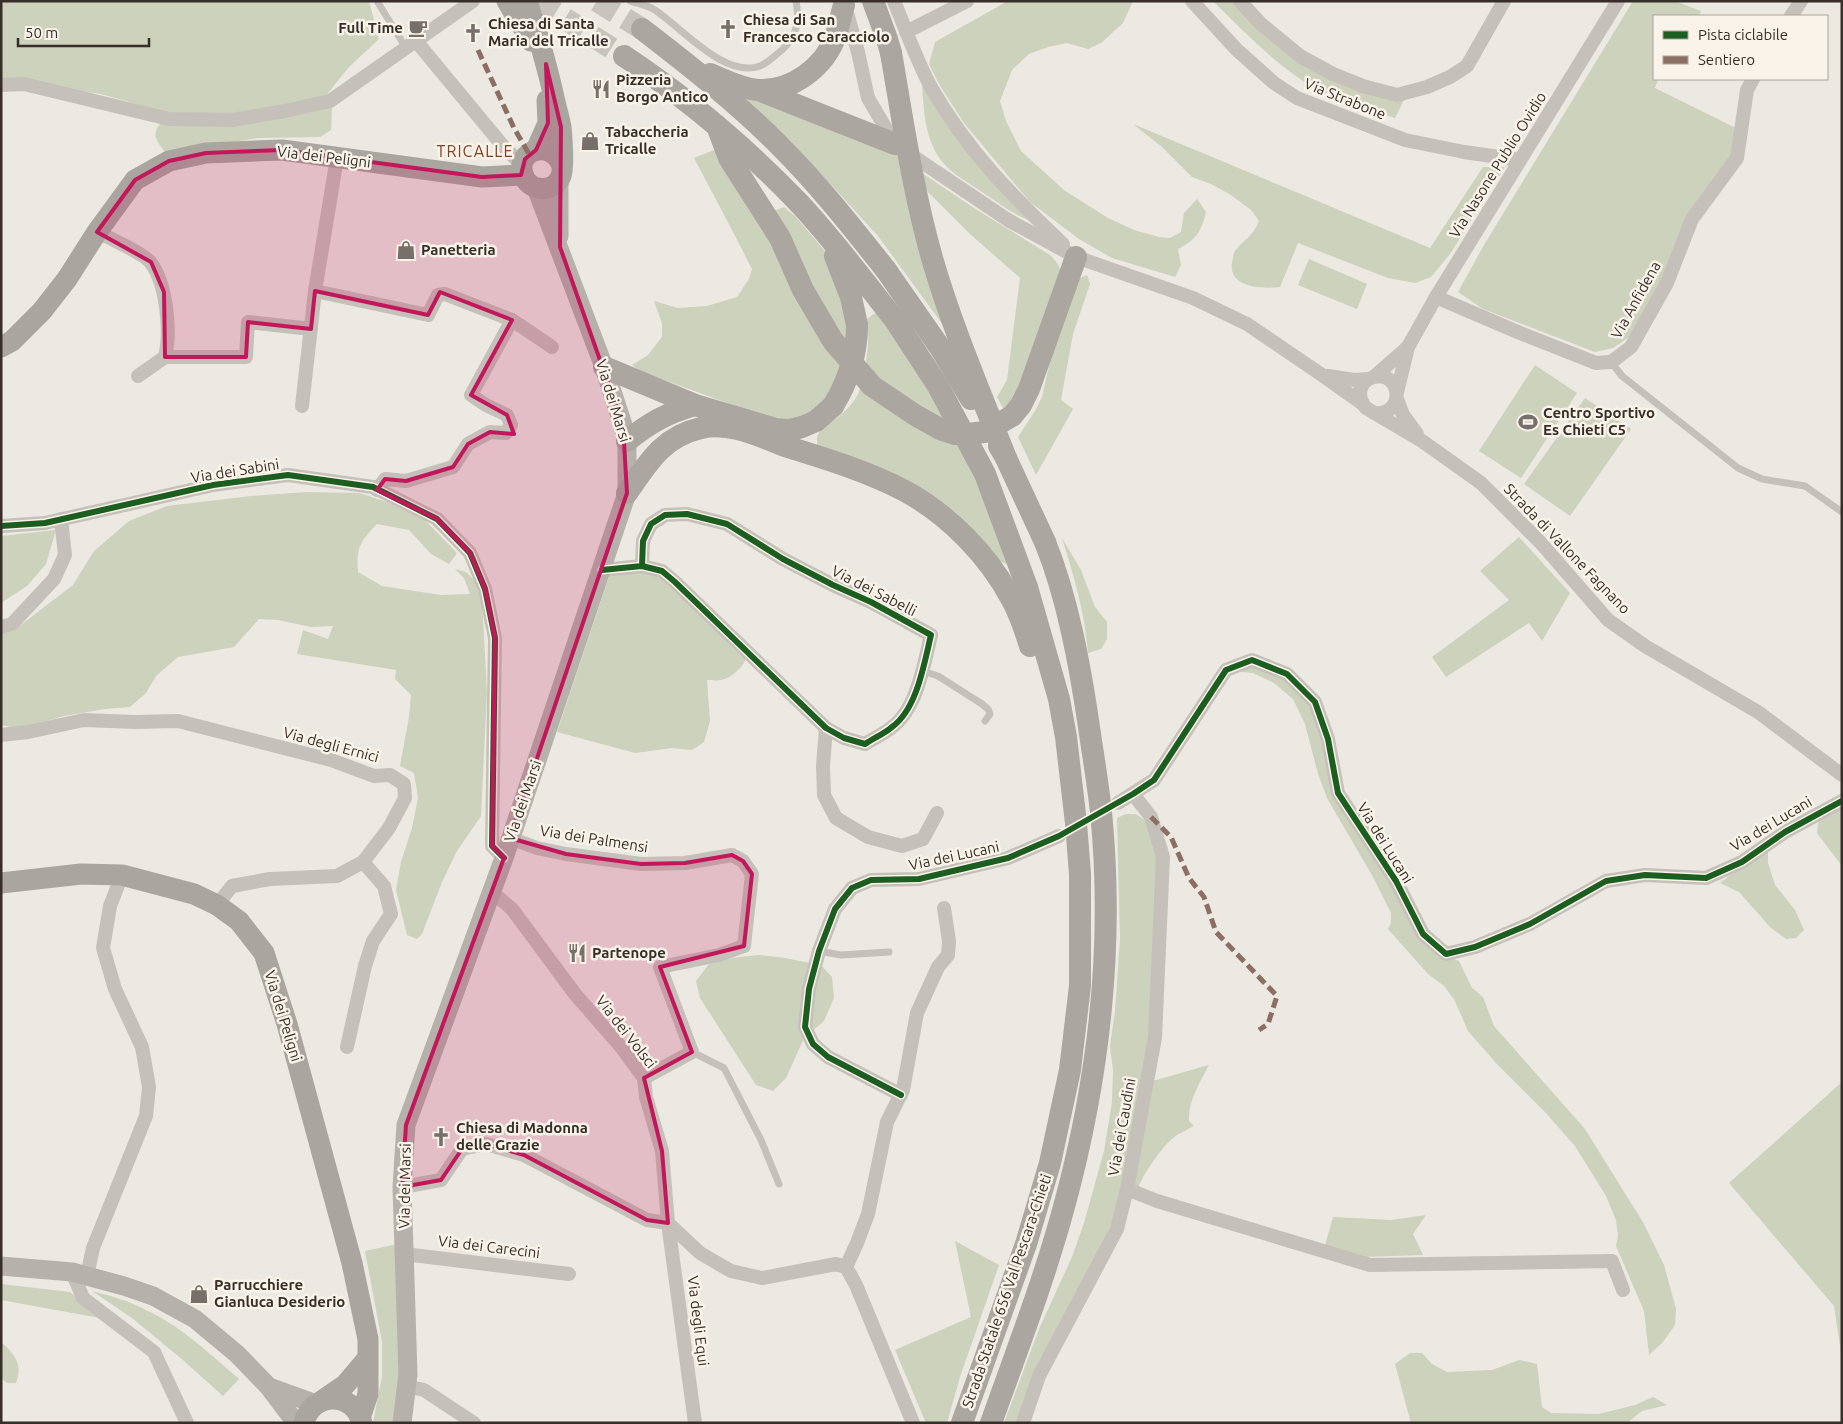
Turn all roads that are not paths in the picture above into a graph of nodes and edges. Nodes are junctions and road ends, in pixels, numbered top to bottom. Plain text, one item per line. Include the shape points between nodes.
1 (377, 1) edge
2 (474, 1) edge
3 (506, 1) edge
4 (527, 1) edge
5 (630, 1) edge
6 (796, 1) edge
7 (873, 1) edge
8 (894, 1) edge
9 (967, 1) edge
10 (1192, 1) edge
11 (1240, 1) edge
12 (1504, 1) edge
13 (1618, 1) edge
14 (1802, 1) edge
15 (843, 3) edge
16 (1792, 15) edge
17 (642, 29) tunnel mouth
18 (906, 32) junction
19 (411, 44) junction
20 (624, 56) tunnel mouth
21 (546, 64) junction
22 (692, 67) junction
23 (1752, 80) edge
24 (1, 85) edge
25 (757, 90) junction
26 (717, 126) junction
27 (895, 144) junction
28 (337, 158) junction
29 (1520, 160) junction
30 (529, 169) junction
31 (560, 172) junction
32 (98, 232) junction
33 (825, 232) junction
34 (560, 247) junction
35 (1076, 257) junction
36 (315, 290) junction
37 (1436, 297) junction
38 (512, 320) junction
39 (310, 329) junction
40 (1, 347) edge
41 (552, 347) dead end
42 (1408, 347) junction
43 (165, 357) junction
44 (1611, 362) junction
45 (604, 367) junction
46 (1322, 374) junction
47 (138, 376) dead end
48 (1372, 378) junction
49 (1397, 395) junction
50 (695, 405) junction
51 (302, 406) dead end
52 (1369, 408) junction
53 (1422, 440) junction
54 (626, 442) junction
55 (1006, 458) junction
56 (378, 490) junction
57 (627, 493) junction
58 (1842, 512) edge
59 (62, 519) junction
60 (1, 526) edge
61 (642, 566) junction
62 (602, 570) junction
63 (1, 627) edge
64 (923, 670) junction
65 (1059, 700) junction
66 (985, 721) dead end
67 (826, 728) junction
68 (1, 735) edge
69 (1842, 775) edge
70 (1133, 794) junction
71 (1842, 801) edge
72 (1118, 803) dead end
73 (937, 813) dead end
74 (1060, 836) dead end
75 (510, 838) junction
76 (504, 858) junction
77 (363, 862) junction
78 (122, 875) junction
79 (1, 882) edge
80 (492, 892) junction
81 (217, 905) junction
82 (944, 908) dead end
83 (819, 951) junction
84 (889, 952) dead end
85 (347, 1047) dead end
86 (692, 1052) junction
87 (644, 1078) junction
88 (900, 1096) junction
89 (779, 1184) dead end
90 (402, 1187) junction
91 (1128, 1189) junction
92 (668, 1223) junction
93 (404, 1254) junction
94 (1, 1266) edge
95 (846, 1267) junction
96 (79, 1274) junction
97 (569, 1274) dead end
98 (1623, 1290) dead end
99 (367, 1359) junction
100 (406, 1386) junction
101 (269, 1387) junction
102 (320, 1402) junction
103 (361, 1420) edge
104 (187, 1423) edge
105 (296, 1423) edge
106 (304, 1423) edge
107 (402, 1423) edge
108 (474, 1423) edge
109 (695, 1423) edge
110 (913, 1423) edge
111 (962, 1423) edge
112 (991, 1423) edge
113 (1023, 1423) edge

1 - 19 lane
2 - 19 street
3 - 21 main road, Via dei Marsi
4 - 21 main road, Via dei Marsi
5 - 6 lane via 653,8 704,49 744,69 760,66 790,42 797,27
7 - 55 highway, bridge via 891,53 918,203 932,257 952,322
8 - 18 street
9 - 18 street
10 - 29 street, Via Strabone via 1237,50 1274,83 1297,98 1405,140
11 - 12 street via 1260,23 1300,56 1333,74 1397,95 1427,87 1467,66
13 - 29 street, Via Nasone Publio Ovidio
14 - 16 street
15 - 25 highway via 836,36 818,63 802,79 784,87
15 - 27 street via 868,98
17 - 22 highway, Strada Statale 656 Val Pescara-Chieti
18 - 35 street via 931,88 969,146 1013,196
19 - 24 street via 330,101 232,120 169,119 24,84
19 - 30 street via 503,146
20 - 26 highway, Strada Statale 656 Val Pescara-Chieti
21 - 30 main road, Via dei Marsi via 548,123
21 - 31 main road, Via dei Marsi via 561,127
22 - 25 highway
22 - 55 highway, Strada Statale 656 Val Pescara-Chieti, bridge via 779,145 814,182 886,270 941,348
23 - 44 street, Via Anfidena via 1747,90 1737,158 1692,219 1667,283 1630,347
25 - 27 highway
26 - 33 highway, Strada Statale 656 Val Pescara-Chieti via 792,196
26 - 35 highway via 729,158 780,238 804,290 833,340 872,386 940,429 955,434 984,432 1012,416 1021,405
27 - 35 street, Strada di Vallone Fagnano via 1008,220
28 - 30 main road, Via dei Peligni via 482,178
28 - 32 main road, Via dei Peligni via 282,150 206,153 169,161 135,180
28 - 36 street
29 - 37 street, Via Nasone Publio Ovidio
30 - 31 main road via 549,188
30 - 31 main road via 543,149 555,154
30 - 34 main road, Via dei Marsi
31 - 34 main road, Via dei Marsi
32 - 40 main road, Via dei Peligni via 42,311
32 - 43 street via 151,262 164,292 168,345
33 - 50 highway, bridge via 851,297 857,324 856,350 849,376 833,406 816,421 790,430 776,429
33 - 65 highway, Strada Statale 656 Val Pescara-Chieti, bridge via 895,320 938,386 985,474 1027,587
34 - 45 main road, Via dei Marsi
35 - 46 street, Strada di Vallone Fagnano via 1220,311 1247,324
36 - 38 street via 428,315 438,295 445,294
36 - 39 street
37 - 42 street, Via Nasone Publio Ovidio
37 - 44 street via 1596,363
38 - 41 street
38 - 56 street via 471,395 507,415 511,425 506,433 490,432 468,444 453,466 406,481 385,479
39 - 43 street via 248,322 246,357
39 - 51 street
42 - 48 street, Via Nasone Publio Ovidio
42 - 49 street, Via Nasone Publio Ovidio
43 - 47 street
44 - 58 lane via 1622,376 1738,468 1762,479 1805,486
45 - 50 highway
45 - 54 main road, Via dei Marsi
46 - 48 street, Strada di Vallone Fagnano via 1334,378
46 - 52 street, Strada di Vallone Fagnano
48 - 49 street via 1387,378
48 - 52 street via 1361,388 1361,399
49 - 52 street via 1386,412
49 - 53 street, Strada di Vallone Fagnano via 1403,415
50 - 54 highway via 656,420
52 - 53 street, Strada di Vallone Fagnano
53 - 69 street, Strada di Vallone Fagnano via 1481,483 1540,542 1608,620 1645,646 1758,712
54 - 57 main road, Via dei Marsi
55 - 112 highway, Strada Statale 656 Val Pescara-Chieti, bridge via 1045,542 1066,610 1098,785 1105,873 1102,983 1092,1075 1065,1203
56 - 59 street, Via dei Sabini via 288,474 212,485
56 - 76 street, Via dei Sabini via 437,519 470,554 485,589 494,638 492,846
57 - 62 main road, Via dei Marsi
57 - 65 highway via 666,443 701,428 722,426 809,454 905,491 963,536 996,574 1013,601 1036,665
59 - 60 street, Via dei Sabini
59 - 63 street via 65,555 54,579 12,624
61 - 62 street, Via dei Sabelli
61 - 64 street, Via dei Sabelli via 643,541 647,532 651,524 665,515 687,514 727,524 783,559 931,635
61 - 67 street, Via dei Sabelli via 662,571 675,582
62 - 75 main road, Via dei Marsi
64 - 66 lane via 982,704 990,714
64 - 67 street, Via dei Sabelli via 909,708 894,726 865,744
65 - 111 highway, Strada Statale 656 Val Pescara-Chieti via 1071,778 1080,874 1080,986 1070,1070 1050,1163 1028,1235
67 - 73 street via 824,796 836,818 868,837 902,846 923,840
68 - 77 street, Via degli Ernici via 84,720 178,720 331,760 374,776 390,775 404,784 405,798 389,828
70 - 71 street, Via dei Lucani via 1154,780 1226,670 1252,660 1287,674 1315,702 1328,739 1338,793 1396,881 1423,934 1446,954 1474,947 1530,924 1606,881 1645,875 1706,878 1742,862 1785,832
70 - 72 street, Via dei Lucani
70 - 91 street, Via dei Caudini via 1151,817 1163,858 1154,1038
74 - 83 street, Via dei Lucani via 1008,858 919,879 871,880 852,888 835,909
75 - 76 main road, Via dei Marsi
75 - 86 street, Via dei Palmensi via 566,854 641,864 685,863 732,855 743,861 752,874 744,946 719,955 660,967
76 - 80 main road, Via dei Marsi
77 - 81 street, Via degli Ernici via 337,876 270,879 232,886
77 - 85 street via 384,886 390,914 373,941
78 - 79 main road, Via dei Peligni via 81,874
78 - 81 main road, Via dei Peligni via 194,894
78 - 96 street via 110,906 103,948 115,988 142,1047 149,1086 146,1116 93,1248
80 - 87 street, Via dei Volsci via 512,909 575,994
80 - 90 main road, Via dei Marsi via 406,1125
81 - 99 main road, Via dei Peligni via 239,921 264,953 349,1247 368,1339
82 - 88 street via 948,955 938,966 917,1013
83 - 84 lane via 840,955
83 - 88 street, Via dei Lucani via 809,989 805,1027 813,1044 828,1056
86 - 87 street
86 - 89 lane via 724,1068 761,1140
87 - 92 street, Via dei Volsci via 646,1097 662,1151
88 - 95 street via 887,1122 868,1214
90 - 92 street via 441,1180 462,1149 486,1144 524,1155 647,1220
90 - 93 main road, Via dei Marsi
91 - 98 street via 1157,1201 1370,1265 1612,1261
91 - 113 street, Via dei Caudini via 1117,1229 1039,1376
92 - 95 street via 700,1253 732,1270 762,1278 836,1264
92 - 109 street, Via degli Equi
93 - 97 street, Via dei Carecini
93 - 100 main road, Via dei Marsi
94 - 96 main road
95 - 110 street
96 - 101 main road via 153,1296 195,1319 237,1354
96 - 104 street via 83,1298 154,1352
99 - 102 main road via 345,1385
99 - 103 main road, Via dei Peligni via 368,1394
100 - 107 main road, Via dei Marsi
100 - 108 street via 424,1390
101 - 102 main road
101 - 105 main road
102 - 103 main road via 341,1400 356,1410
102 - 106 main road via 310,1409

